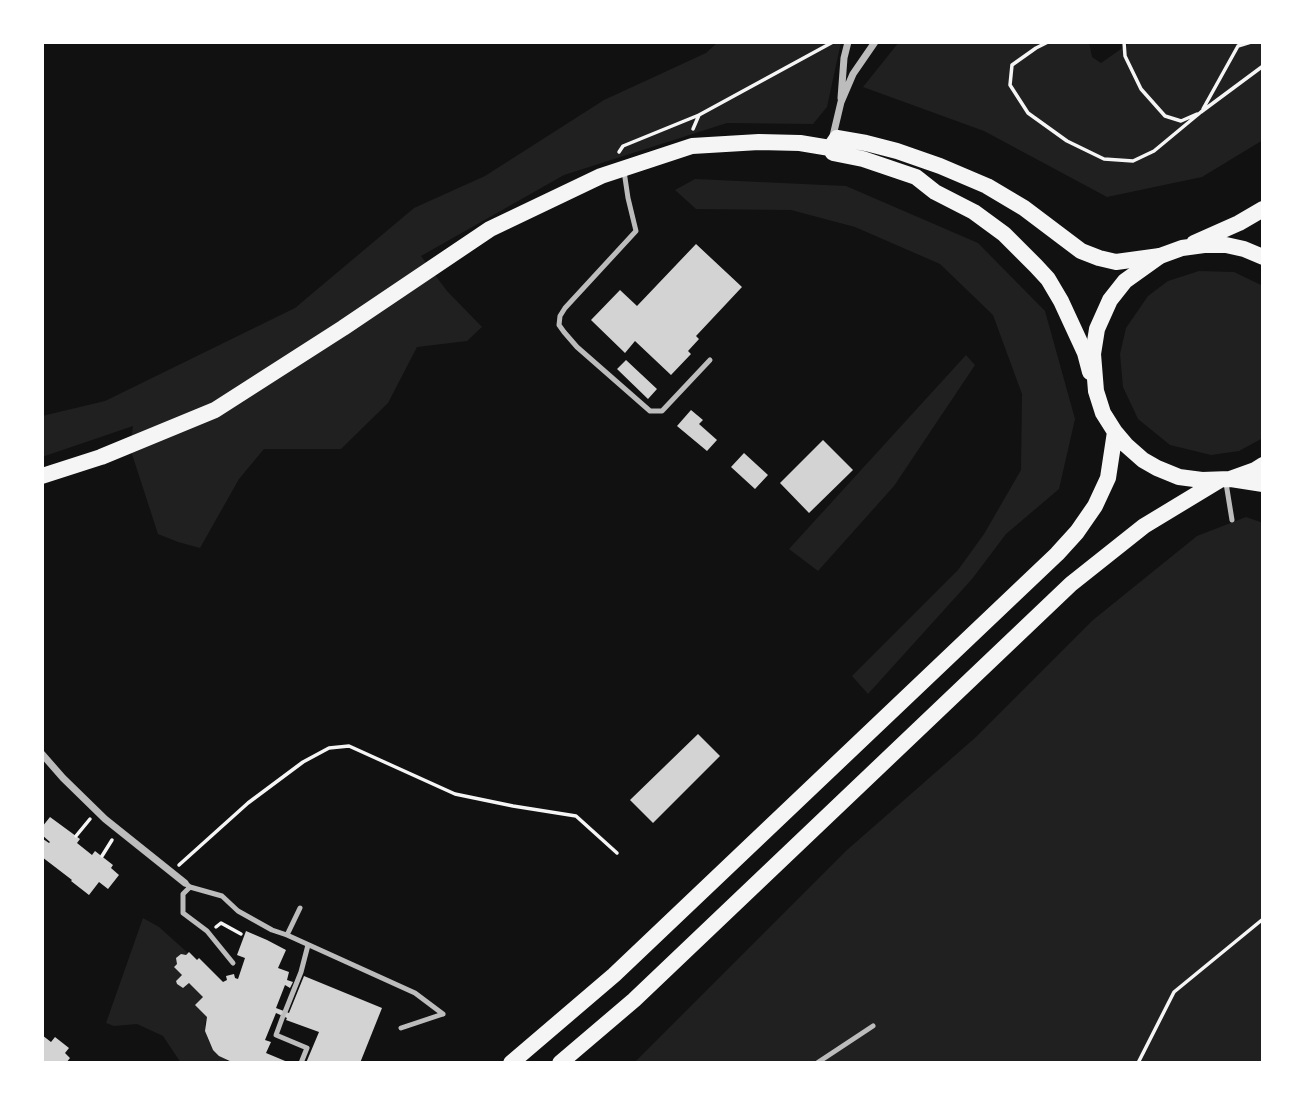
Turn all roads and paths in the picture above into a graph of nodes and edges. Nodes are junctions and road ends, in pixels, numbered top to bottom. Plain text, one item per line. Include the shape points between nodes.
1 (833, 42) edge
2 (848, 42) edge
3 (875, 42) edge
4 (1048, 42) edge
5 (1124, 42) edge
6 (1251, 42) edge
7 (1263, 66) edge
8 (841, 102) junction
9 (1201, 112) junction
10 (830, 148) junction
11 (624, 168) junction
12 (601, 176) junction
13 (1263, 209) edge
14 (1182, 248) junction
15 (1160, 256) junction
16 (1263, 257) edge
17 (710, 360) dead end
18 (1096, 391) junction
19 (1115, 432) junction
20 (1263, 465) edge
21 (42, 476) edge
22 (1225, 480) junction
23 (1263, 484) edge
24 (1232, 520) dead end
25 (42, 754) edge
26 (97, 811) junction
27 (118, 828) junction
28 (76, 836) dead end
29 (617, 853) dead end
30 (102, 856) dead end
31 (173, 872) junction
32 (187, 885) junction
33 (300, 908) dead end
34 (1263, 919) edge
35 (207, 931) junction
36 (241, 934) dead end
37 (287, 935) junction
38 (308, 946) junction
39 (233, 963) dead end
40 (873, 1026) dead end
41 (401, 1028) dead end
42 (301, 1063) edge
43 (511, 1063) edge
44 (560, 1063) edge
45 (817, 1063) edge
46 (1138, 1063) edge

1 - 12 path via 699,115 623,146
2 - 8 street
3 - 8 street
4 - 9 path via 1012,65 1010,85 1028,113 1066,141 1104,159 1133,160 1154,151
5 - 9 path via 1125,56 1141,89 1164,116 1181,121
6 - 9 path via 1238,46
7 - 9 path
8 - 10 street
10 - 11 main road via 759,142 692,145
10 - 15 main road via 837,138 897,150 940,166 987,186 1081,251 1099,258 1116,262
10 - 18 main road via 833,153 916,177 1004,234 1048,279 1061,301 1085,353
11 - 12 main road
11 - 17 lane via 636,230 565,308 559,325 650,411 662,411
12 - 21 main road via 490,229 215,410
13 - 14 main road
14 - 15 main road
14 - 16 main road via 1226,245
15 - 18 main road via 1125,281 1102,316 1093,354
18 - 19 main road
19 - 22 main road via 1157,468 1179,477
19 - 43 main road via 1108,478 1095,506 1057,554 614,975
20 - 22 main road
22 - 23 main road
22 - 24 lane
22 - 44 main road via 1144,526 1072,583 644,991
25 - 26 street
26 - 27 street
26 - 28 path
27 - 30 path
27 - 31 street
29 - 31 path via 576,816 455,794 349,746 329,748 303,762 248,803
31 - 32 street
32 - 35 lane via 183,913
32 - 37 lane via 222,896 238,911
33 - 37 lane
34 - 46 path via 1174,992
35 - 36 path via 221,923
35 - 39 lane
37 - 38 lane
38 - 41 lane via 415,993 443,1014
38 - 42 lane via 276,1035 307,1048
40 - 45 lane

